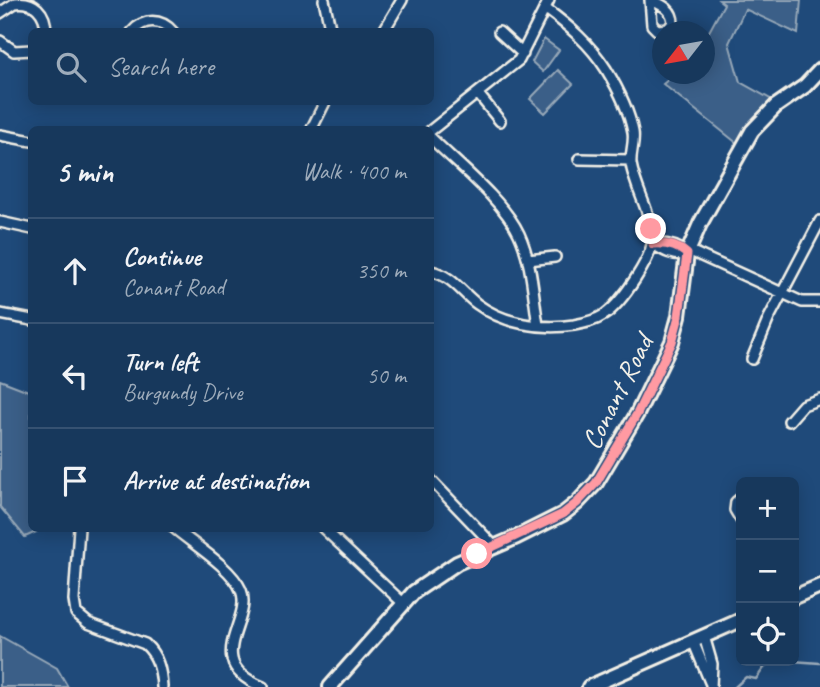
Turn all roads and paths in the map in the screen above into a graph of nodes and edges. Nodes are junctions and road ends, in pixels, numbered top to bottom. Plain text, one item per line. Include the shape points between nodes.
1 (324, 0) edge
2 (402, 0) edge
3 (23, 1) edge
4 (548, 4) edge
5 (0, 13) edge
6 (46, 28) edge
7 (136, 28) edge
8 (168, 28) edge
9 (330, 28) edge
10 (385, 28) edge
11 (499, 32) dead end
12 (0, 41) edge
13 (28, 50) edge
14 (523, 54) junction
15 (820, 70) edge
16 (478, 93) junction
17 (324, 105) edge
18 (500, 121) dead end
19 (313, 126) edge
20 (434, 128) edge
21 (0, 135) edge
22 (28, 140) edge
23 (434, 140) edge
24 (579, 159) dead end
25 (631, 160) junction
26 (0, 222) edge
27 (820, 222) edge
28 (28, 228) edge
29 (653, 244) junction
30 (688, 252) junction
31 (555, 257) dead end
32 (528, 260) junction
33 (434, 272) edge
34 (781, 293) junction
35 (820, 302) edge
36 (0, 314) edge
37 (28, 319) edge
38 (538, 325) junction
39 (752, 359) dead end
40 (820, 399) edge
41 (789, 421) dead end
42 (434, 484) edge
43 (79, 532) edge
44 (179, 532) edge
45 (327, 532) edge
46 (495, 547) junction
47 (820, 586) edge
48 (799, 595) edge
49 (403, 603) junction
50 (736, 622) edge
51 (699, 639) junction
52 (710, 685) edge
53 (162, 687) edge
54 (263, 687) edge
55 (330, 687) edge
56 (589, 687) edge

1 - 9 street
2 - 10 street
3 - 5 street
3 - 6 street via 41,12
4 - 14 street
4 - 25 street via 606,68 631,124
7 - 8 street via 150,21
11 - 14 street
12 - 13 street via 15,51
14 - 16 street
15 - 30 street, Conant Road via 752,131
16 - 18 street
16 - 20 street
17 - 19 street
21 - 22 street
23 - 32 street via 508,216
24 - 25 street
25 - 29 street
26 - 28 street
27 - 34 street
29 - 30 street
29 - 38 street via 629,288 607,313 582,324
30 - 34 street
30 - 46 street, Conant Road via 672,342 596,483 570,509
31 - 32 street
32 - 38 street
33 - 38 street via 449,278 498,316
34 - 35 street via 802,302
34 - 39 street
36 - 37 street
40 - 41 street via 803,405
42 - 46 street
43 - 53 street via 76,613 88,623 145,644 156,656
44 - 54 street via 237,583 243,606 231,653 241,673
45 - 49 street
46 - 49 street, Conant Road via 435,576
47 - 48 street
49 - 55 street, Conant Road
50 - 51 street
51 - 52 street
51 - 56 street

